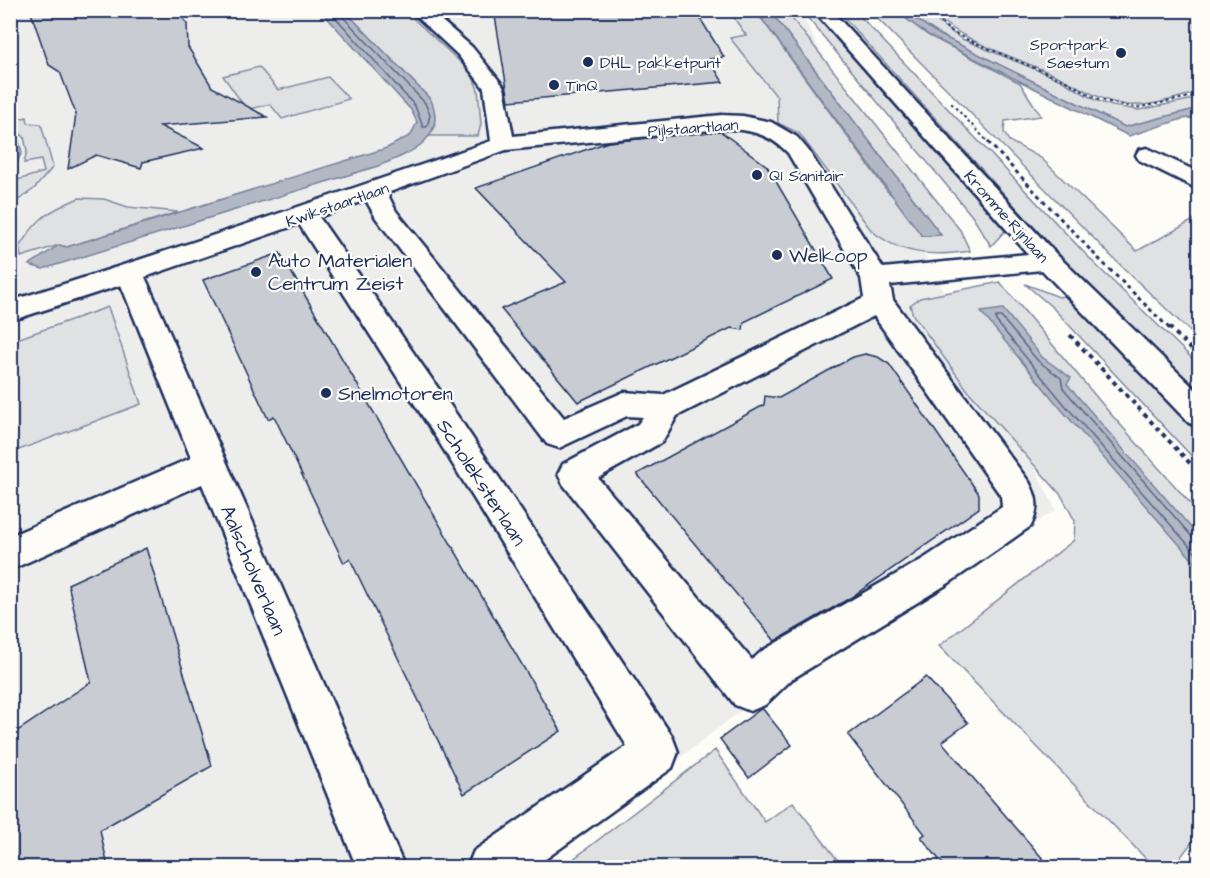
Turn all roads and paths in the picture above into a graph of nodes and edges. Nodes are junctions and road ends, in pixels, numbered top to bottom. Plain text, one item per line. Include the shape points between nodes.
1 (418, 10) edge
2 (821, 10) edge
3 (928, 10) edge
4 (943, 95) dead end
5 (1200, 95) edge
6 (503, 144) junction
7 (1147, 156) dead end
8 (1200, 183) edge
9 (374, 191) junction
10 (305, 215) junction
11 (1048, 261) junction
12 (129, 271) junction
13 (877, 290) junction
14 (10, 310) edge
15 (1069, 334) dead end
16 (1200, 358) edge
17 (666, 407) junction
18 (1200, 414) edge
19 (210, 465) junction
20 (1200, 474) edge
21 (10, 554) edge
22 (381, 867) edge
23 (491, 867) edge

1 - 6 street via 465,51 494,87
2 - 11 street, Kromme-Rijnlaan
3 - 5 path via 966,39 1070,83 1096,99 1136,108
4 - 16 path, Kromme-Rijnlaan via 1097,257
6 - 9 street, Kwikstaartlaan
6 - 13 street, Pijlstaartlaan via 722,122 742,122 771,130 788,139 797,150
7 - 8 street
9 - 10 street, Kwikstaartlaan
9 - 17 street via 385,213 559,435 624,404
10 - 12 street, Kwikstaartlaan
10 - 23 street, Scholeksterlaan via 656,752
11 - 13 street
11 - 18 street, Kromme-Rijnlaan
12 - 14 street, Kwikstaartlaan
12 - 19 street, Aalscholverlaan
13 - 17 street
13 - 17 street, Pijlstaartlaan via 1017,492 1018,515 936,571 777,665 750,690 575,474 650,433
15 - 20 path
19 - 21 street
19 - 22 street, Aalscholverlaan

